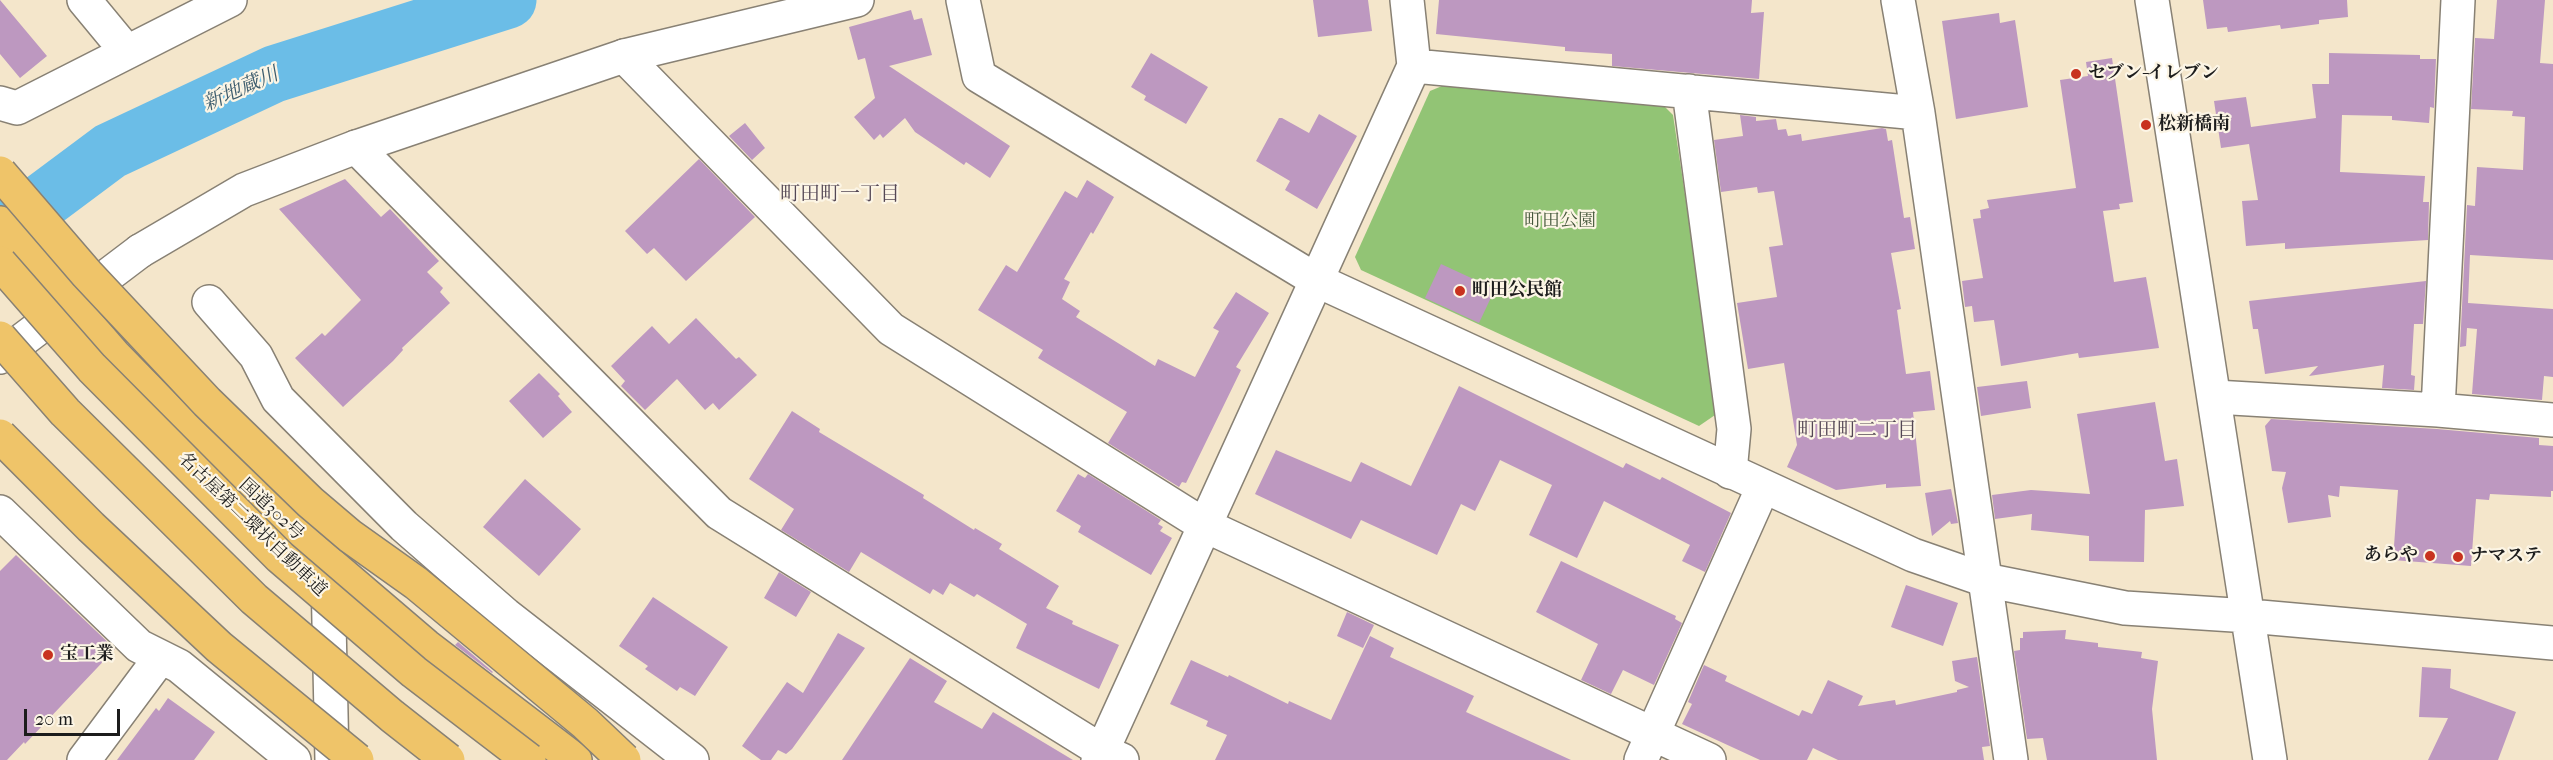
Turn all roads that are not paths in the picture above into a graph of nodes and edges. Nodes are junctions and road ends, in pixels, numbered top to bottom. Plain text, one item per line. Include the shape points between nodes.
1 (84, 0) edge
2 (230, 0) edge
3 (857, 0) edge
4 (963, 0) edge
5 (1407, 0) edge
6 (1898, 0) edge
7 (2152, 0) edge
8 (2458, 0) edge
9 (128, 52) junction
10 (624, 56) junction
11 (1414, 66) junction
12 (1689, 91) junction
13 (0, 103) edge
14 (1917, 113) junction
15 (356, 147) junction
16 (0, 173) edge
17 (0, 224) edge
18 (0, 262) edge
19 (1316, 280) junction
20 (61, 295) junction
21 (209, 302) dead end
22 (0, 338) edge
23 (0, 357) edge
24 (2215, 397) junction
25 (2438, 410) junction
26 (2553, 420) edge
27 (0, 436) edge
28 (1730, 472) junction
29 (1762, 488) junction
30 (0, 512) edge
31 (1204, 525) junction
32 (319, 554) junction
33 (1985, 580) junction
34 (482, 594) junction
35 (2249, 616) junction
36 (2553, 643) edge
37 (160, 658) junction
38 (1647, 747) edge
39 (1108, 757) edge
40 (84, 760) edge
41 (294, 760) edge
42 (332, 760) edge
43 (357, 760) edge
44 (448, 760) edge
45 (529, 760) edge
46 (575, 760) edge
47 (624, 760) edge
48 (691, 760) edge
49 (1709, 760) edge
50 (2011, 760) edge
51 (2270, 760) edge

1 - 9 street
2 - 9 street
3 - 10 street
4 - 19 street via 979,76
5 - 11 street
6 - 14 street
7 - 24 street
8 - 25 street
9 - 13 street via 17,108
10 - 15 street
10 - 31 street via 891,329
11 - 12 street
11 - 19 street
12 - 14 street
12 - 28 street via 1734,429
14 - 33 street
15 - 20 street via 244,190
15 - 39 street via 719,513
16 - 47 highway, bridge via 207,402 310,502 417,583
17 - 20 highway, 国道302号
18 - 45 highway, 名古屋第二環状自動車道, bridge via 92,368 280,557 414,672
19 - 28 street
19 - 31 street
20 - 23 street
20 - 32 highway, 国道302号 via 198,441
21 - 34 street via 256,356 278,399 404,526
22 - 44 highway, bridge via 65,412 254,598
24 - 25 street
24 - 35 street
25 - 26 street
27 - 43 highway, bridge via 219,647
28 - 29 street
29 - 33 street via 1913,555
29 - 38 street
30 - 37 street via 139,646
31 - 38 street
31 - 39 street
32 - 34 street via 362,555 428,598 444,601
32 - 42 street
32 - 46 highway, 国道302号 via 426,646
33 - 35 street via 2124,608
33 - 50 street
34 - 48 street
35 - 36 street
35 - 51 street
37 - 40 street
37 - 41 street via 179,666
38 - 49 street

